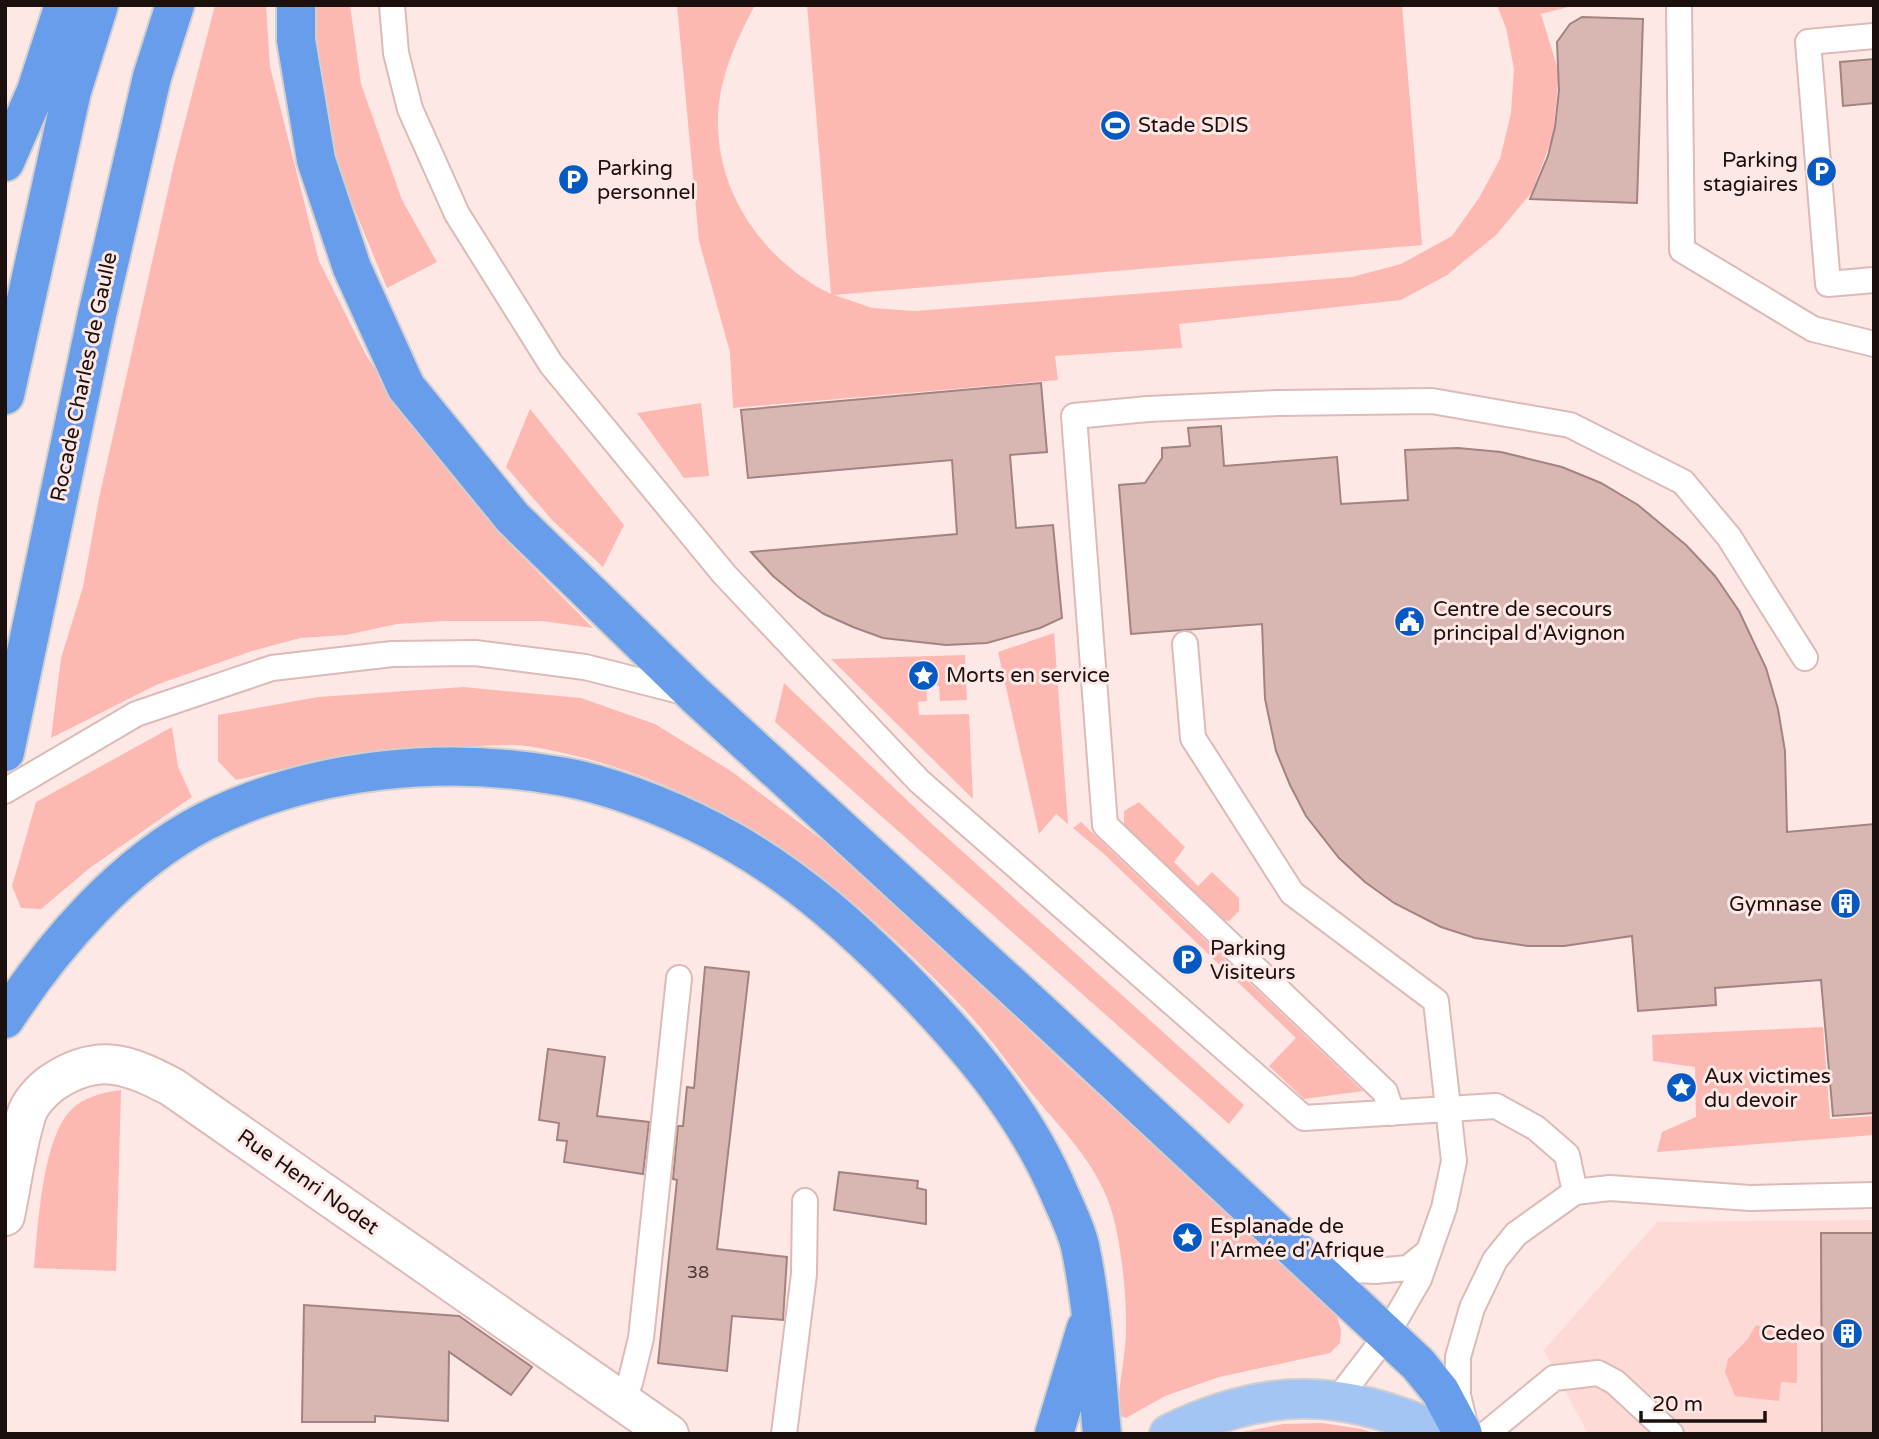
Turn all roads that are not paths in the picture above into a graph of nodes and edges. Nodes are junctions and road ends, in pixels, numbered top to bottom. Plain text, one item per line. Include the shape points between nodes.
1 (64, 5) edge
2 (99, 5) edge
3 (175, 5) edge
4 (296, 5) edge
5 (392, 5) edge
6 (1679, 5) edge
7 (1874, 36) edge
8 (5, 162) edge
9 (1874, 280) edge
10 (1874, 344) edge
11 (5, 395) edge
12 (1185, 644) dead end
13 (1805, 658) dead end
14 (695, 695) junction
15 (5, 752) edge
16 (5, 792) edge
17 (679, 978) dead end
18 (5, 1019) edge
19 (1448, 1107) junction
20 (1392, 1112) junction
21 (1575, 1192) junction
22 (1874, 1195) edge
23 (805, 1201) dead end
24 (5, 1216) edge
25 (1293, 1249) junction
26 (1429, 1251) junction
27 (1090, 1312) junction
28 (1386, 1336) junction
29 (616, 1398) junction
30 (1337, 1400) junction
31 (669, 1434) edge
32 (784, 1434) edge
33 (1054, 1434) edge
34 (1102, 1434) edge
35 (1169, 1434) edge
36 (1442, 1434) edge
37 (1465, 1434) edge
38 (1486, 1434) edge
39 (1671, 1434) edge

1 - 8 highway via 36,91
2 - 11 highway via 72,91
3 - 15 highway, Rocade Charles de Gaulle via 152,77 100,302
4 - 14 highway via 296,40 316,160 352,268 406,387 513,518
5 - 20 lane via 396,53 410,109 457,214 551,364 724,574 919,781 1304,1118
6 - 10 lane via 1682,250 1813,329
7 - 9 lane via 1808,42 1828,284
12 - 19 lane via 1193,738 1292,893 1436,1001
13 - 20 lane via 1729,537 1683,482 1570,425 1432,401 1278,403 1074,416 1105,825 1385,1092
14 - 16 lane via 586,667 475,653 392,654 272,668 136,714
14 - 25 highway
17 - 29 lane via 641,1338 630,1383
18 - 27 highway via 63,939 103,898 158,851 204,822 282,792 356,774 464,767 569,778 645,802 731,841 817,898 890,966 953,1031 1019,1117 1059,1192 1079,1243
19 - 20 lane
19 - 21 lane via 1496,1106 1536,1128 1567,1155
19 - 26 lane via 1454,1161
21 - 22 lane via 1610,1188 1749,1198
21 - 37 lane via 1516,1234 1495,1260 1472,1308 1458,1357
23 - 32 lane via 804,1274
24 - 29 street, Rue Henri Nodet via 26,1113 45,1088 69,1072 103,1063 139,1070 172,1087
25 - 26 lane via 1337,1269 1375,1271 1408,1268
25 - 28 highway
26 - 28 lane via 1419,1279
27 - 33 highway
27 - 34 highway
28 - 30 lane
28 - 37 highway via 1440,1391
29 - 31 street, Rue Henri Nodet
30 - 35 main road via 1290,1397 1243,1405
30 - 36 main road via 1372,1406
38 - 39 lane via 1554,1378 1598,1373 1615,1382

